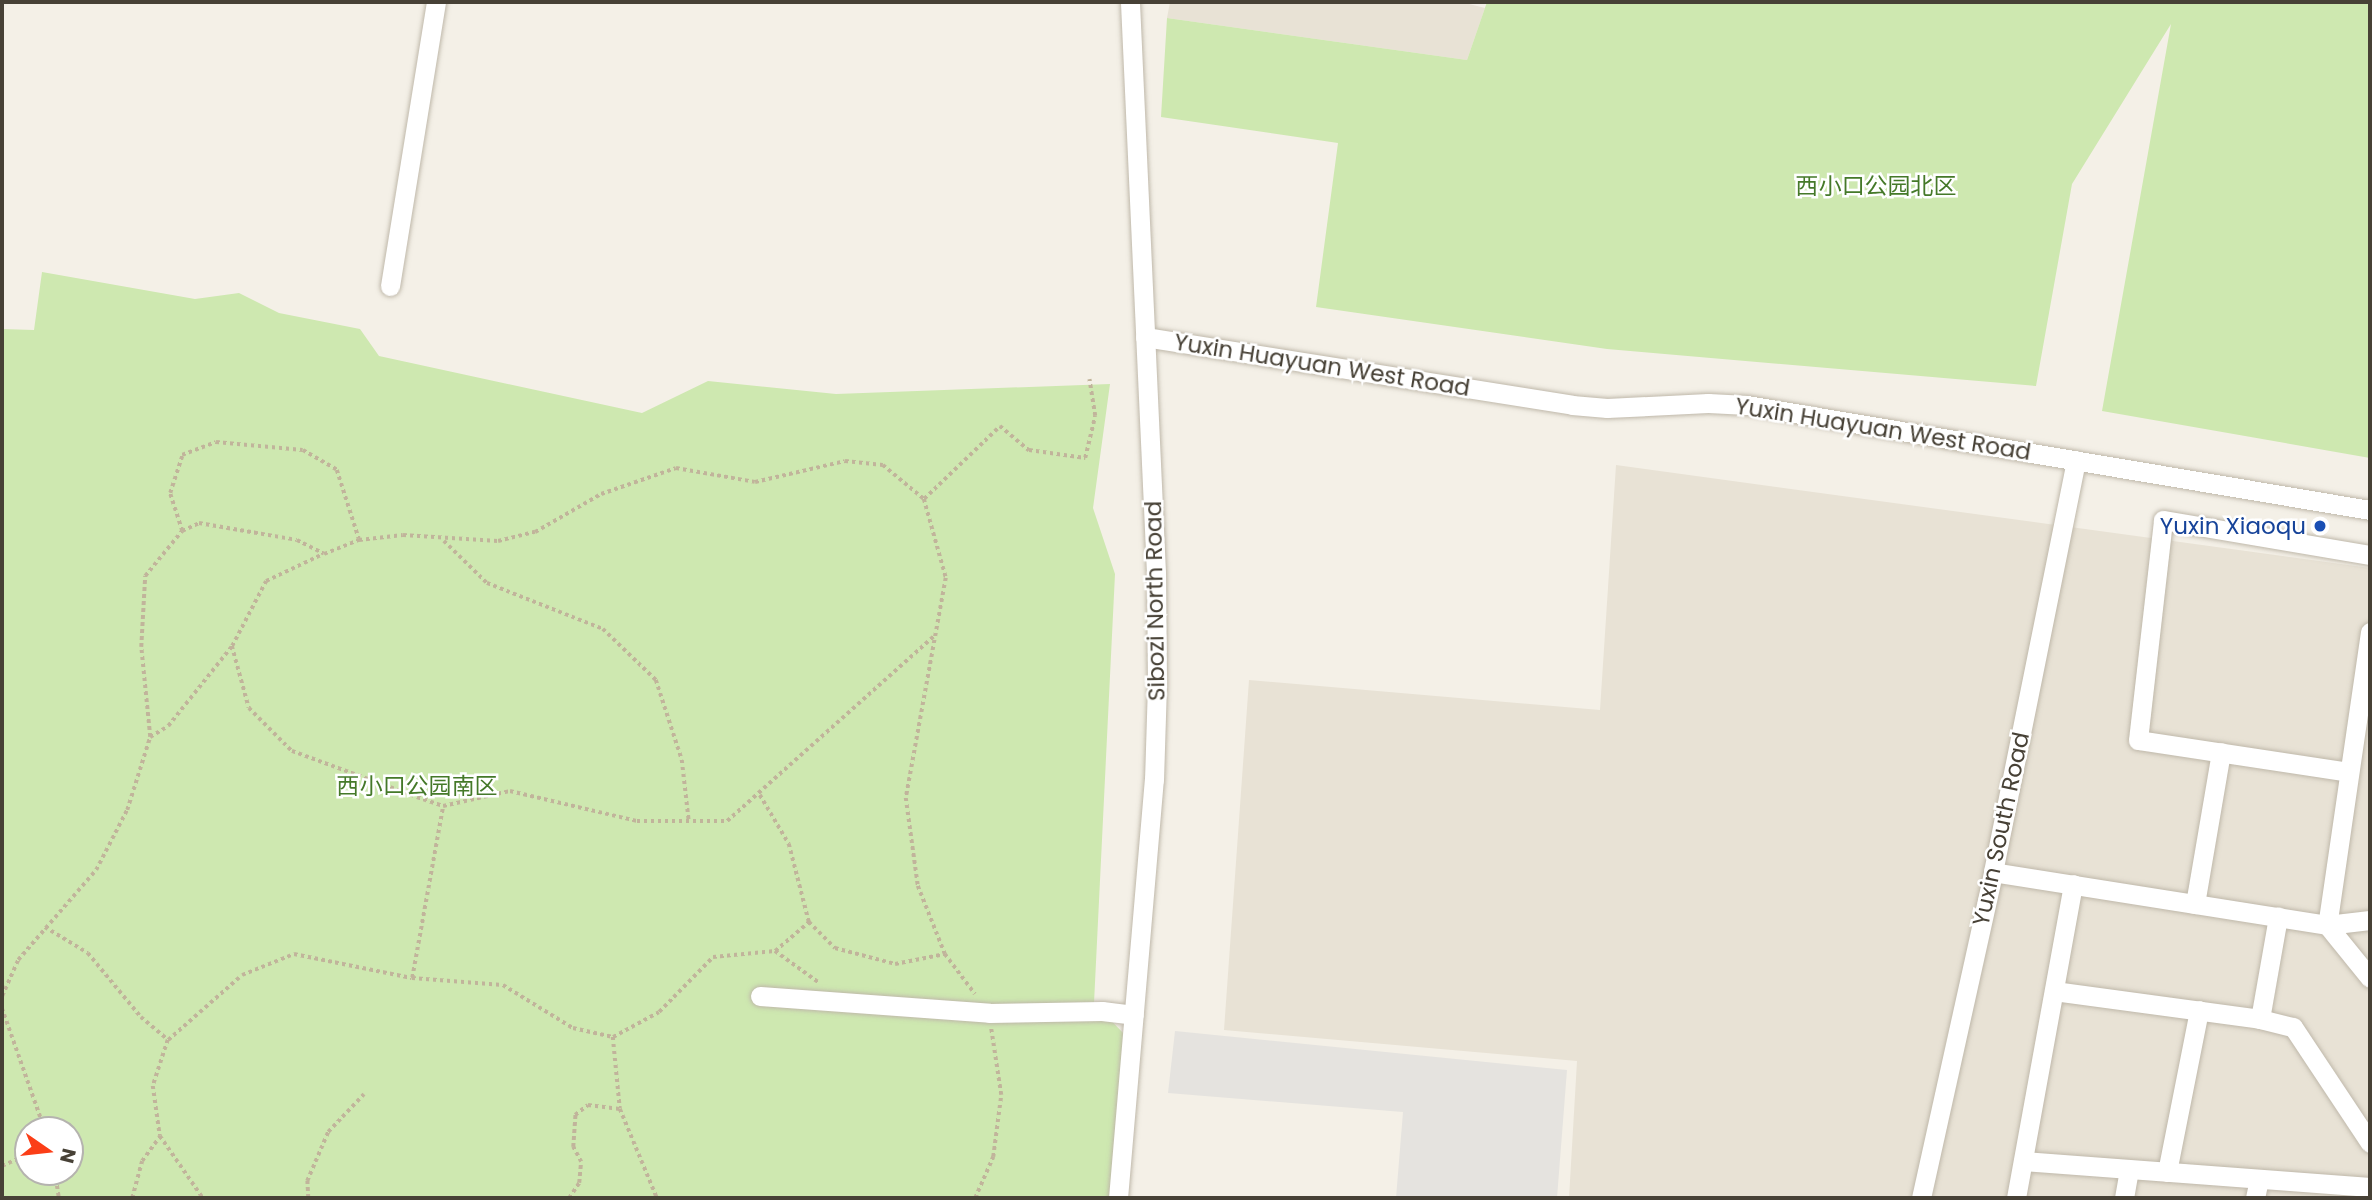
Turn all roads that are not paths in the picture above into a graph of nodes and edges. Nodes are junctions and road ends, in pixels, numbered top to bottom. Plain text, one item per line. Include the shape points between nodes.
1 (436, 2) edge
2 (1130, 2) edge
3 (390, 286) dead end
4 (1145, 337) junction
5 (2076, 460) junction
6 (2370, 510) edge
7 (2370, 555) edge
8 (2370, 632) edge
9 (2221, 752) junction
10 (2349, 772) junction
11 (1993, 872) junction
12 (2073, 884) junction
13 (2195, 904) junction
14 (2278, 917) junction
15 (2370, 920) edge
16 (2326, 925) junction
17 (2370, 978) edge
18 (2054, 991) junction
19 (760, 996) dead end
20 (2199, 1010) junction
21 (1134, 1015) junction
22 (2260, 1019) junction
23 (2370, 1143) edge
24 (2023, 1161) junction
25 (2129, 1169) junction
26 (2166, 1172) junction
27 (2259, 1179) junction
28 (2370, 1187) edge
29 (1118, 1198) edge
30 (1922, 1198) edge
31 (2016, 1198) edge
32 (2124, 1198) edge
33 (2255, 1198) edge

1 - 3 street
2 - 4 street, Sibozi North Road
4 - 5 street, Yuxin Huayuan West Road via 1572,405 1747,405
4 - 21 street, Sibozi North Road via 1157,731
5 - 6 street, Yuxin Huayuan West Road
5 - 11 street, Yuxin South Road
7 - 9 street via 2163,520 2138,740
8 - 10 street
9 - 10 street
9 - 13 street
10 - 16 street
11 - 12 street
11 - 30 street, Yuxin South Road
12 - 13 street
12 - 18 street
13 - 14 street
14 - 16 street
14 - 22 street
15 - 16 street
16 - 17 street
18 - 20 street
18 - 24 street
19 - 21 street via 989,1013 1102,1011
20 - 22 street
20 - 26 street
21 - 29 street, Sibozi North Road
22 - 23 street via 2293,1027
24 - 25 street
24 - 31 street
25 - 26 street
25 - 32 street
26 - 27 street
27 - 28 street
27 - 33 street

